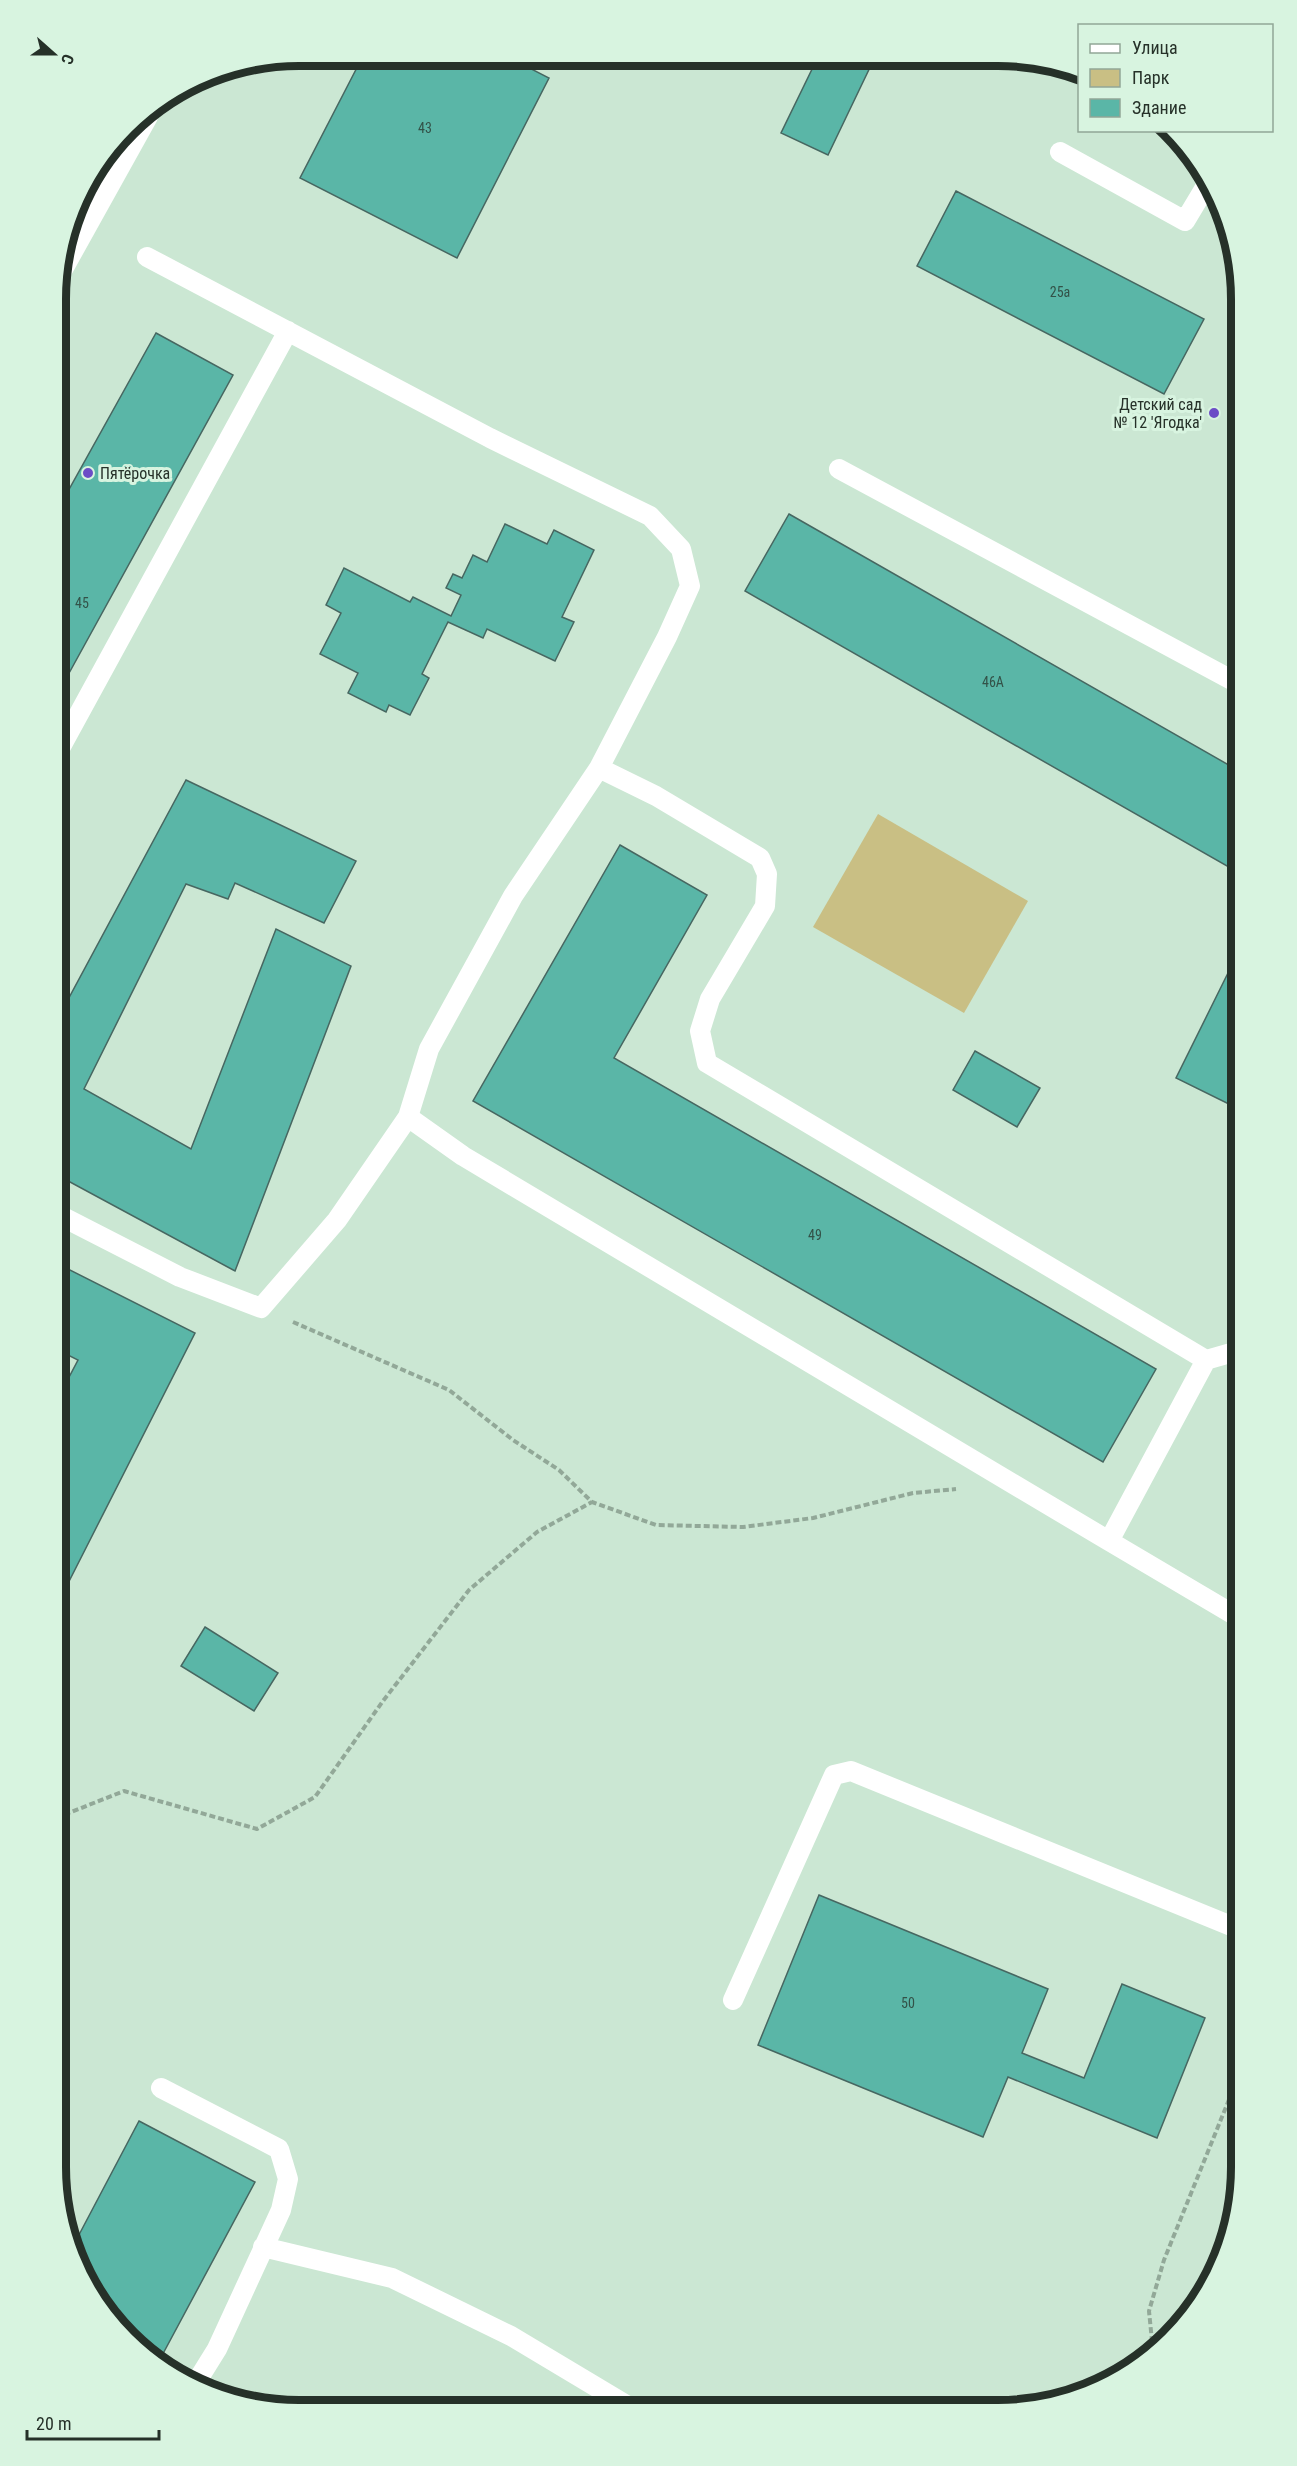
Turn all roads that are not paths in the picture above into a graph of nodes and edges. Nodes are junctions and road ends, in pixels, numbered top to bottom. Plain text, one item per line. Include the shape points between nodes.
1 (1060, 152) dead end
2 (105, 170) edge
3 (1204, 190) edge
4 (78, 225) edge
5 (147, 257) dead end
6 (288, 331) junction
7 (839, 469) dead end
8 (1231, 681) edge
9 (66, 738) edge
10 (599, 768) junction
11 (408, 1117) junction
12 (66, 1219) edge
13 (1231, 1353) edge
14 (1206, 1360) junction
15 (1109, 1541) junction
16 (1231, 1613) edge
17 (1231, 1926) edge
18 (733, 2000) dead end
19 (161, 2088) dead end
20 (263, 2247) junction
21 (199, 2377) edge
22 (618, 2400) edge

1 - 3 lane via 1185,222
2 - 4 street
5 - 6 lane
6 - 9 lane
6 - 10 lane via 490,438 650,516 681,549 690,586
7 - 8 lane
10 - 11 lane via 513,896 434,1039
10 - 14 lane via 656,796 760,858 767,874 765,906 710,999 700,1031 707,1063
11 - 12 lane via 337,1220 261,1308 180,1277
11 - 15 lane via 464,1156
13 - 14 lane
14 - 15 lane
15 - 16 lane
17 - 18 lane via 851,1771 834,1775
19 - 20 lane via 279,2149 288,2179 280,2210
20 - 21 lane via 217,2349
20 - 22 lane via 392,2278 511,2336

